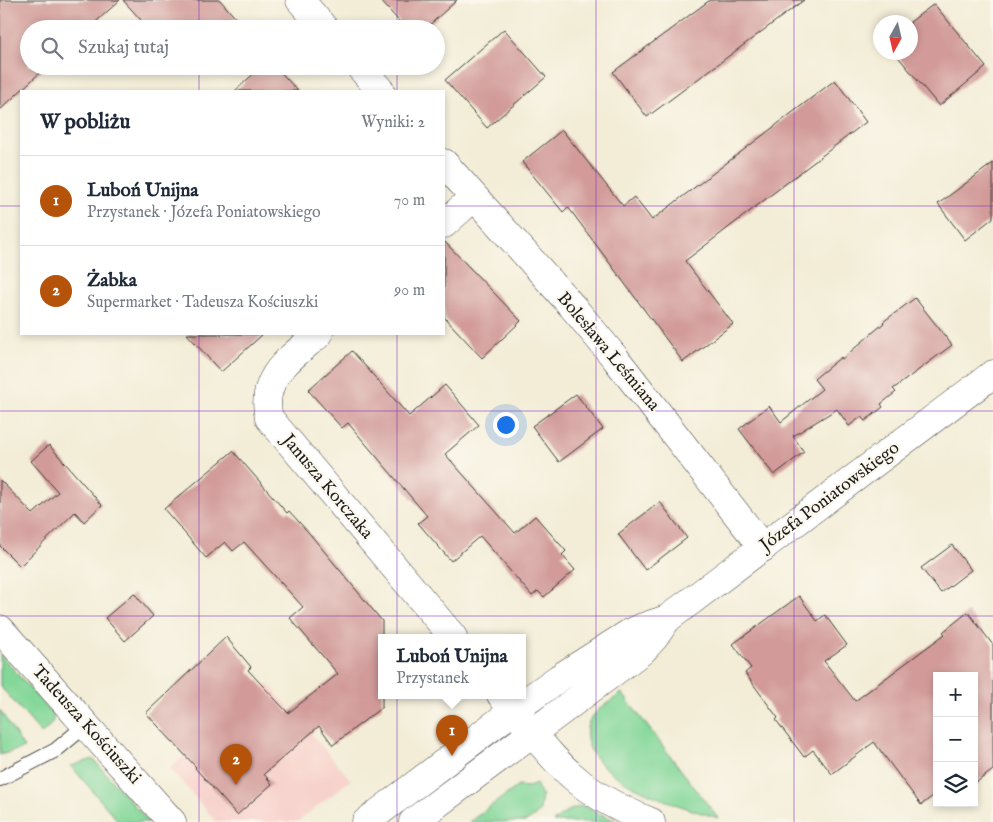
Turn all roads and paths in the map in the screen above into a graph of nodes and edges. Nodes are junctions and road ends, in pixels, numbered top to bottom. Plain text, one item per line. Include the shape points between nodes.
1 (300, 0) edge
2 (317, 20) edge
3 (367, 75) edge
4 (380, 90) edge
5 (445, 164) edge
6 (474, 197) junction
7 (445, 223) edge
8 (318, 335) edge
9 (993, 374) edge
10 (763, 548) junction
11 (667, 619) junction
12 (0, 629) edge
13 (450, 634) edge
14 (526, 694) edge
15 (508, 702) edge
16 (86, 726) junction
17 (533, 734) junction
18 (0, 779) edge
19 (172, 822) edge
20 (366, 822) edge
21 (413, 822) edge
22 (650, 822) edge

1 - 2 street
3 - 4 street
5 - 6 street, Bolesława Leśmiana
6 - 7 street
6 - 10 street, Bolesława Leśmiana via 616,359
8 - 13 street, Janusza Korczaka via 277,370 268,392 266,406 269,418
9 - 10 street, Józefa Poniatowskiego
10 - 11 street, Józefa Poniatowskiego
11 - 14 street, Józefa Poniatowskiego via 628,634 559,678
11 - 17 street, Józefa Poniatowskiego via 642,651
12 - 16 street, Tadeusza Kościuszki
15 - 17 street
15 - 20 street, Józefa Poniatowskiego
16 - 18 lane via 56,750
16 - 19 street, Tadeusza Kościuszki
17 - 21 street, Józefa Poniatowskiego
17 - 22 street via 578,781

